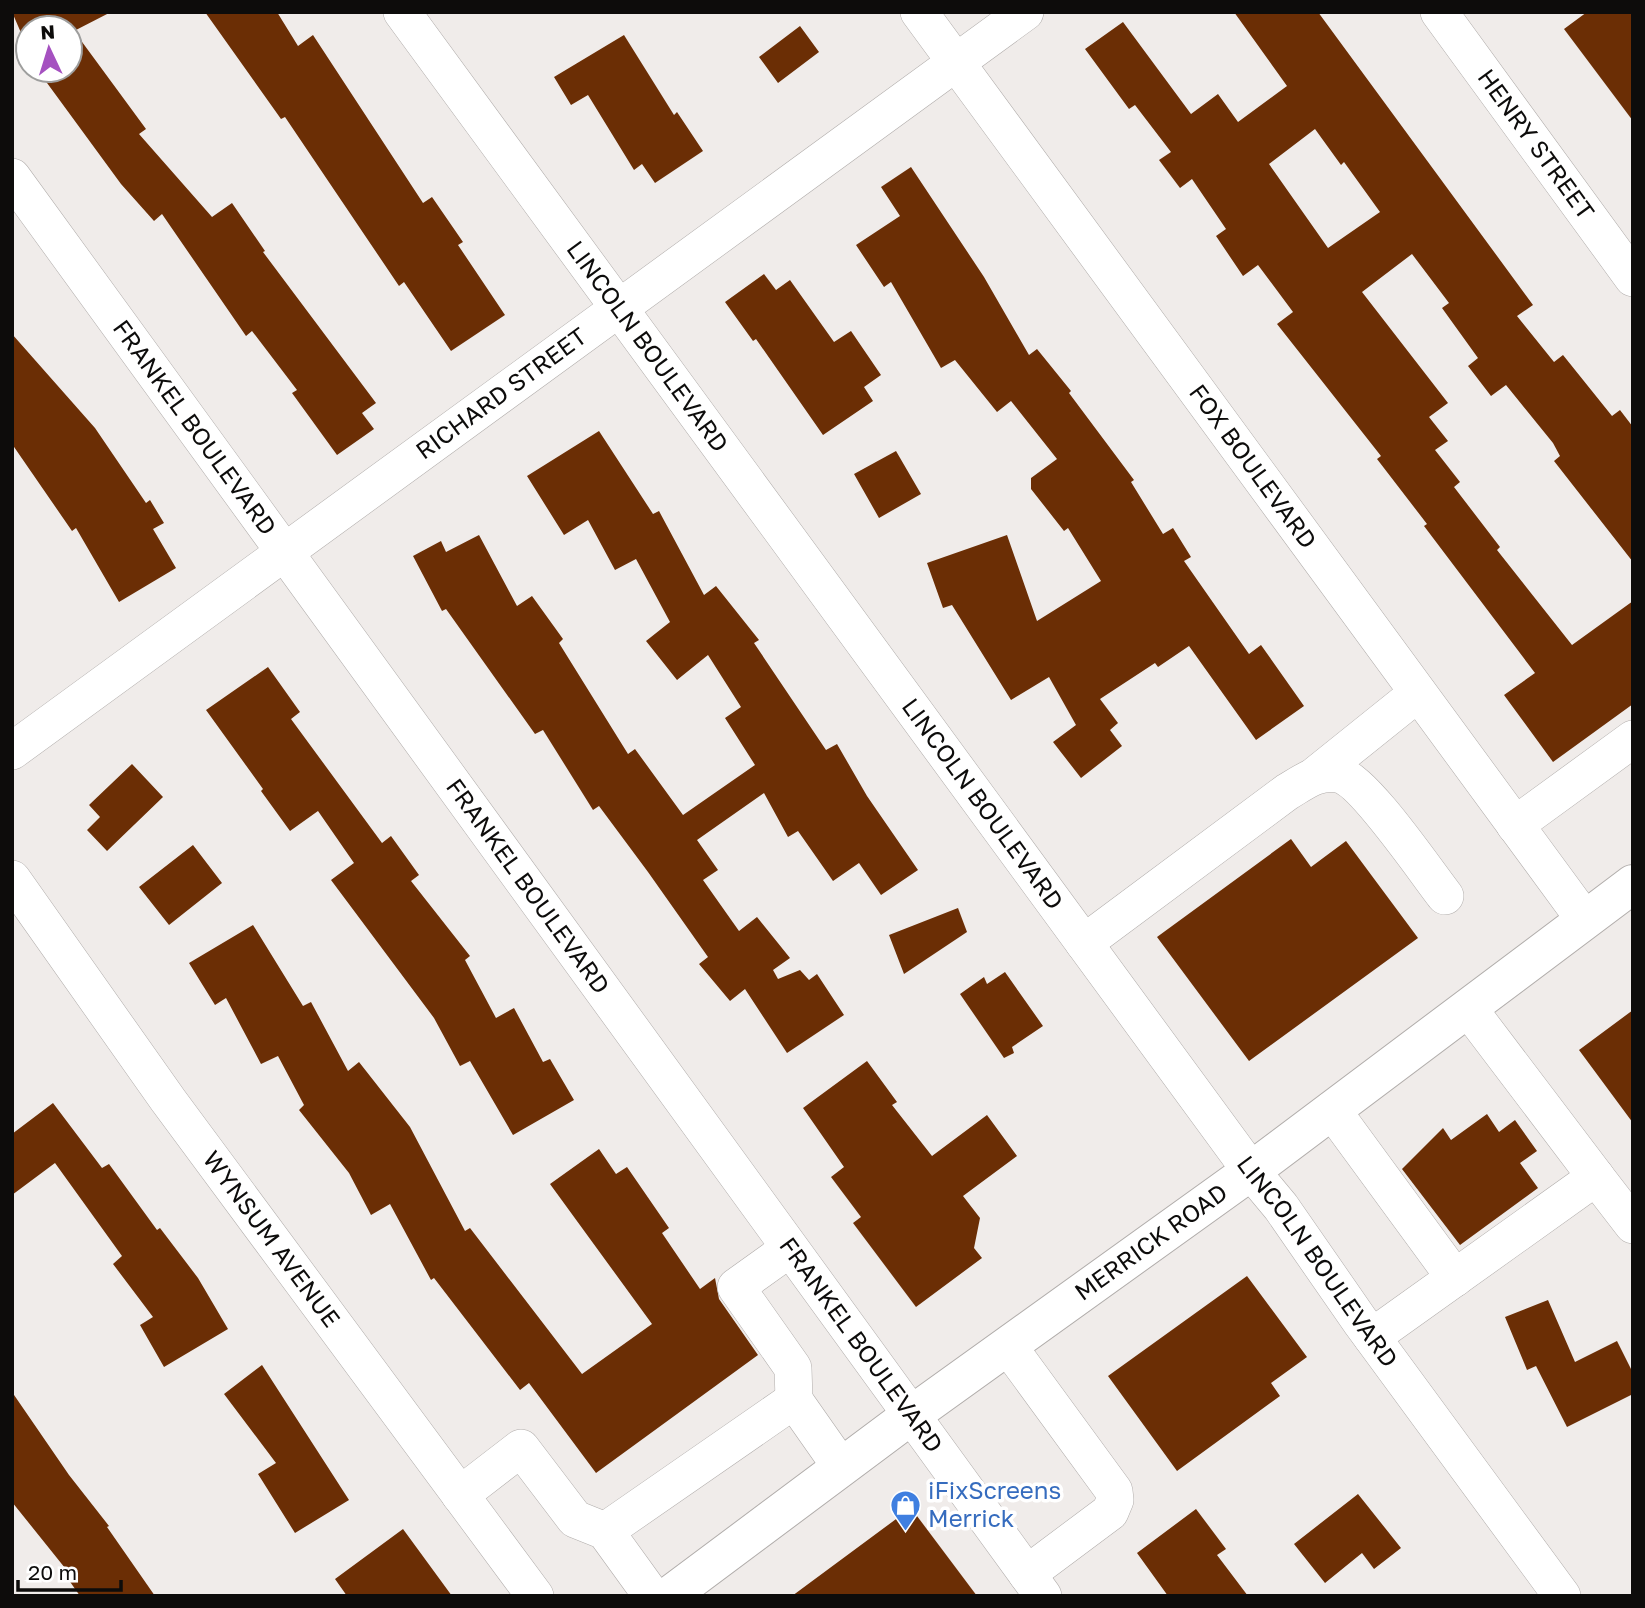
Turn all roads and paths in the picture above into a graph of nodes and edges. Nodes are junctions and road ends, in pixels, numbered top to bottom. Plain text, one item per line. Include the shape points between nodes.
1 (402, 12) edge
2 (919, 12) edge
3 (1025, 12) edge
4 (1439, 12) edge
5 (956, 63) junction
6 (12, 177) edge
7 (1633, 278) edge
8 (619, 309) junction
9 (287, 551) junction
10 (1418, 693) junction
11 (1633, 739) edge
12 (12, 751) edge
13 (1317, 774) junction
14 (1515, 825) junction
15 (12, 879) edge
16 (1633, 884) edge
17 (1445, 896) dead end
18 (1585, 920) junction
19 (1084, 943) junction
20 (1468, 1008) junction
21 (1332, 1110) junction
22 (1251, 1171) junction
23 (1596, 1177) junction
24 (1633, 1224) edge
25 (789, 1249) junction
26 (1455, 1278) junction
27 (1372, 1337) junction
28 (1009, 1346) junction
29 (794, 1400) junction
30 (910, 1416) junction
31 (841, 1467) junction
32 (460, 1495) junction
33 (605, 1531) junction
34 (1035, 1585) edge
35 (535, 1596) edge
36 (652, 1596) edge
37 (669, 1596) edge
38 (1562, 1596) edge

1 - 8 street, LINCOLN BOULEVARD
2 - 5 street, FOX BOULEVARD
3 - 5 street, RICHARD STREET
4 - 7 street, HENRY STREET
5 - 8 street, RICHARD STREET
5 - 10 street, FOX BOULEVARD
6 - 9 street, FRANKEL BOULEVARD
8 - 9 street, RICHARD STREET
8 - 19 street, LINCOLN BOULEVARD
9 - 12 street, RICHARD STREET
9 - 25 street, FRANKEL BOULEVARD
10 - 13 street
10 - 14 street, FOX BOULEVARD
11 - 14 street
13 - 17 street via 1340,774 1362,789
13 - 19 street
14 - 18 street, FOX BOULEVARD
15 - 32 street, WYNSUM AVENUE via 168,1100
16 - 18 main road, MERRICK ROAD
18 - 20 main road, MERRICK ROAD
19 - 22 street, LINCOLN BOULEVARD
20 - 21 main road, MERRICK ROAD
20 - 23 street
21 - 22 main road, MERRICK ROAD
21 - 26 street
22 - 27 street, LINCOLN BOULEVARD
22 - 28 main road, MERRICK ROAD
23 - 24 street
23 - 26 street
25 - 29 street via 736,1287 793,1368
25 - 30 street, FRANKEL BOULEVARD
26 - 27 street
27 - 38 street, LINCOLN BOULEVARD
28 - 30 main road, MERRICK ROAD
28 - 34 street via 1114,1491 1115,1500 1110,1512
29 - 31 street
29 - 33 street
30 - 31 main road, MERRICK ROAD
30 - 34 street, FRANKEL BOULEVARD
31 - 37 main road, MERRICK ROAD
32 - 33 street via 521,1448 575,1519
32 - 35 street, WYNSUM AVENUE
33 - 36 street

